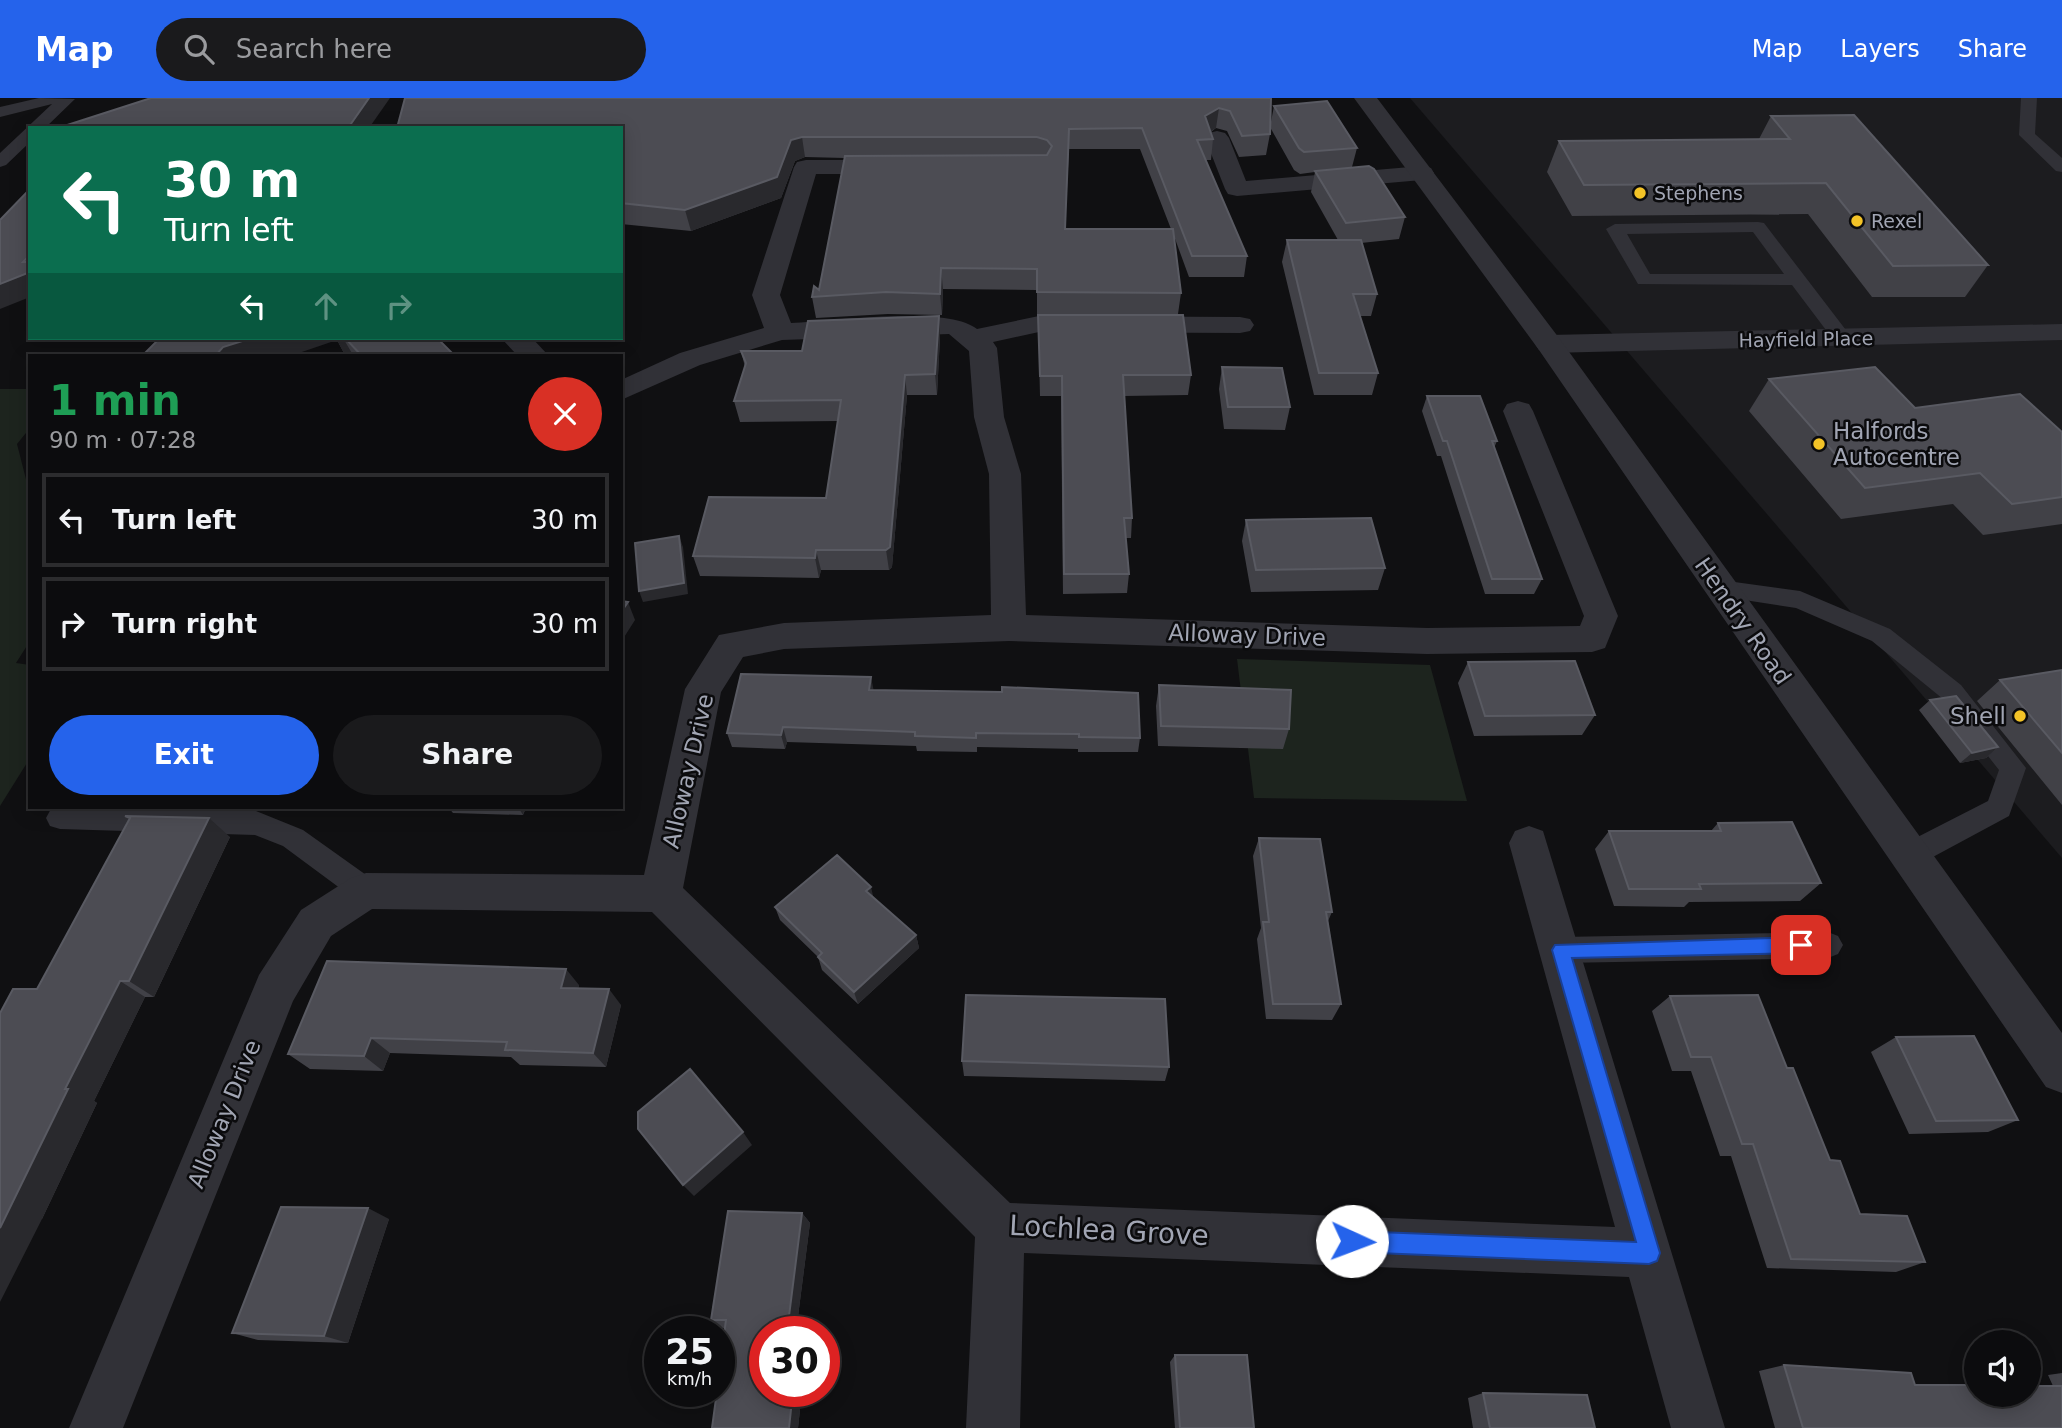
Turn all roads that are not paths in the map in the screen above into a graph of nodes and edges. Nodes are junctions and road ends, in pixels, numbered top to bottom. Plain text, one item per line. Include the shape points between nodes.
1 (58, 98) edge
2 (69, 98) edge
3 (1365, 98) edge
4 (2029, 98) edge
5 (0, 112) edge
6 (37, 126) edge
7 (28, 134) edge
8 (1217, 138) dead end
9 (0, 162) edge
10 (914, 167) edge
11 (2062, 167) edge
12 (1422, 173) junction
13 (1798, 279) junction
14 (1240, 325) dead end
15 (780, 332) junction
16 (2062, 332) edge
17 (974, 338) junction
18 (1842, 338) junction
19 (517, 340) edge
20 (1549, 344) junction
21 (533, 354) edge
22 (623, 390) edge
23 (1518, 411) dead end
24 (1720, 589) junction
25 (1009, 628) junction
26 (66, 809) edge
27 (1530, 843) dead end
28 (1908, 856) junction
29 (366, 891) junction
30 (661, 894) junction
31 (1828, 945) dead end
32 (1561, 950) junction
33 (2062, 1071) edge
34 (1000, 1227) junction
35 (1649, 1253) junction
36 (96, 1428) edge
37 (993, 1428) edge
38 (1698, 1428) edge

1 - 5 lane
2 - 6 lane
3 - 12 street, Hendry Road
4 - 11 lane via 2026,135
7 - 9 lane
8 - 12 street via 1237,189
10 - 15 street via 806,167 766,295
12 - 20 street, Hendry Road
13 - 13 lane via 1758,227 1615,229 1644,280
13 - 18 lane
14 - 17 street via 1039,324
15 - 17 street via 942,324
15 - 22 street via 690,359
16 - 18 street, Hayfield Place
17 - 25 street via 983,348 989,417 1005,474
18 - 20 street, Hayfield Place
19 - 21 street
20 - 24 street, Hendry Road
23 - 25 street, Alloway Drive via 1601,616 1591,639 1427,641
24 - 28 street, Hendry Road
24 - 28 lane via 1800,600 1881,635 1952,692 2013,768 1999,808
25 - 30 street, Alloway Drive via 784,636 732,645 703,689
26 - 29 lane via 60,818 256,823 293,838
27 - 32 street
28 - 33 street, Hendry Road
29 - 30 street
29 - 36 street, Alloway Drive via 316,923 275,990
30 - 34 street, Lochlea Grove
31 - 32 lane
32 - 35 street
34 - 35 street, Lochlea Grove
34 - 37 street
35 - 38 street

